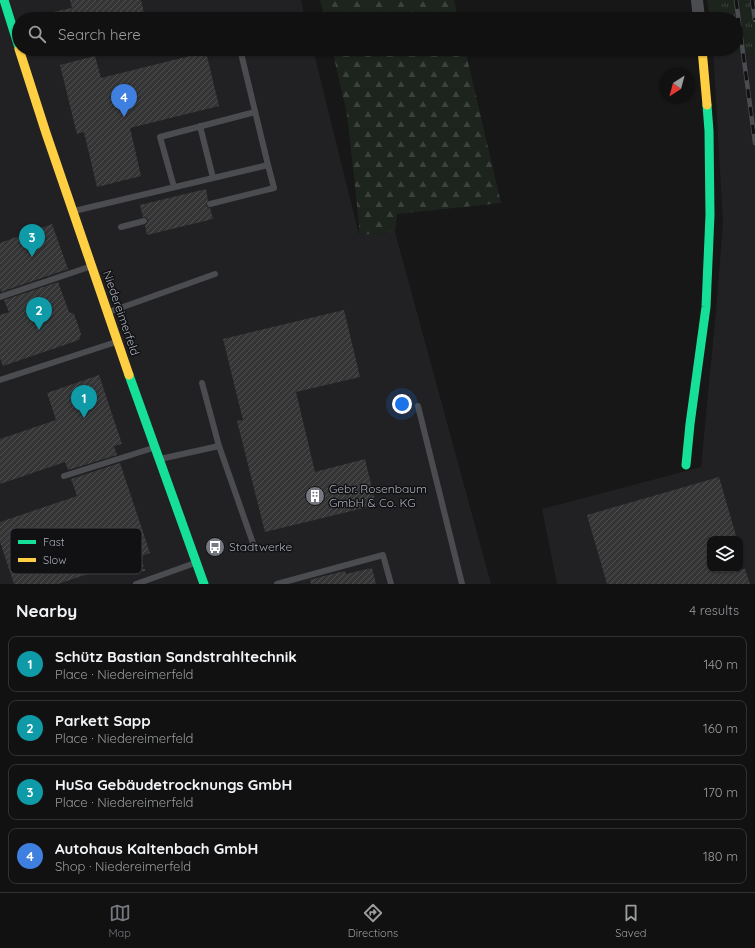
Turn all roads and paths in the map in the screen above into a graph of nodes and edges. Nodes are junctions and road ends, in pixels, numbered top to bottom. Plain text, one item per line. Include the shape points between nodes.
1 (4, 0) edge
2 (697, 0) edge
3 (698, 12) edge
4 (12, 26) edge
5 (21, 56) edge
6 (242, 56) edge
7 (703, 56) edge
8 (255, 112) junction
9 (200, 126) junction
10 (268, 165) junction
11 (213, 178) junction
12 (174, 187) junction
13 (210, 204) dead end
14 (73, 211) junction
15 (144, 221) dead end
16 (121, 227) dead end
17 (92, 266) junction
18 (215, 274) dead end
19 (0, 297) edge
20 (108, 312) junction
21 (118, 341) junction
22 (0, 380) edge
23 (202, 383) dead end
24 (418, 406) dead end
25 (219, 446) junction
26 (155, 447) junction
27 (159, 459) junction
28 (686, 465) dead end
29 (64, 476) dead end
30 (254, 546) dead end
31 (197, 562) junction
32 (136, 584) edge
33 (204, 584) edge
34 (277, 584) edge
35 (391, 584) edge
36 (462, 584) edge

1 - 4 street, Niedereimerfeld
2 - 3 street
5 - 14 street, Niedereimerfeld
6 - 8 lane
7 - 28 street via 709,131 710,215 706,307
8 - 9 lane
8 - 10 lane
9 - 11 lane
9 - 12 lane via 160,137
10 - 11 lane
10 - 13 lane via 274,188
11 - 12 lane
12 - 14 lane
14 - 17 street, Niedereimerfeld
15 - 16 lane
17 - 19 lane
17 - 20 street, Niedereimerfeld
18 - 20 lane
20 - 21 street, Niedereimerfeld
21 - 22 lane
21 - 26 street, Niedereimerfeld
23 - 25 lane
24 - 36 lane
25 - 27 lane
25 - 30 lane
26 - 27 street, Niedereimerfeld
26 - 29 lane
27 - 31 street, Niedereimerfeld
31 - 32 lane
31 - 33 street, Niedereimerfeld
34 - 35 lane via 383,555

